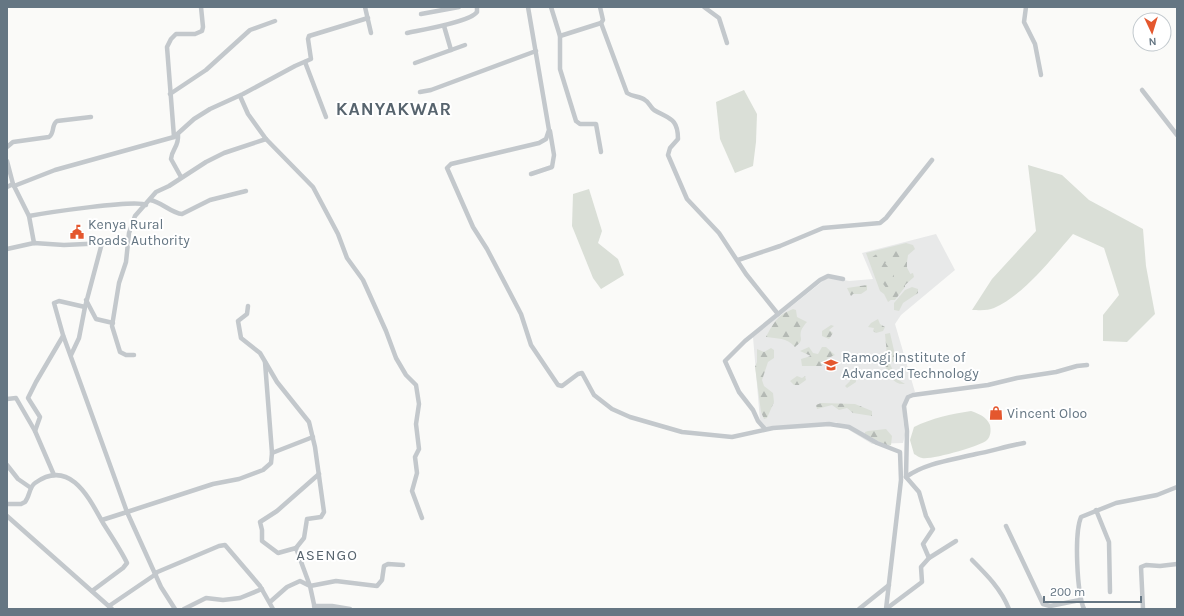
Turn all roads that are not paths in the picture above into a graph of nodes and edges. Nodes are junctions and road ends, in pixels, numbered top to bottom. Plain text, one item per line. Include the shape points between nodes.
1 (201, 7) edge
2 (365, 7) edge
3 (459, 7) edge
4 (477, 7) edge
5 (528, 7) edge
6 (551, 7) edge
7 (600, 7) edge
8 (704, 7) edge
9 (1026, 7) edge
10 (421, 14) dead end
11 (368, 18) junction
12 (275, 21) dead end
13 (601, 23) junction
14 (444, 26) junction
15 (371, 33) dead end
16 (408, 33) dead end
17 (560, 36) junction
18 (727, 43) dead end
19 (465, 45) dead end
20 (451, 50) junction
21 (536, 51) junction
22 (305, 62) junction
23 (415, 63) dead end
24 (1041, 75) dead end
25 (1142, 90) dead end
26 (420, 92) dead end
27 (170, 94) junction
28 (240, 96) junction
29 (91, 117) dead end
30 (326, 117) dead end
31 (549, 130) junction
32 (1177, 135) edge
33 (176, 136) junction
34 (266, 139) junction
35 (7, 147) edge
36 (601, 152) dead end
37 (932, 160) dead end
38 (7, 161) edge
39 (531, 174) dead end
40 (181, 177) junction
41 (13, 185) junction
42 (7, 187) edge
43 (246, 192) dead end
44 (150, 200) junction
45 (146, 205) junction
46 (29, 216) junction
47 (128, 242) junction
48 (34, 243) junction
49 (102, 243) junction
50 (7, 248) edge
51 (738, 260) junction
52 (843, 279) dead end
53 (86, 300) junction
54 (248, 306) dead end
55 (85, 307) junction
56 (778, 314) junction
57 (113, 323) junction
58 (63, 336) junction
59 (71, 355) junction
60 (134, 355) dead end
61 (265, 362) junction
62 (1087, 365) dead end
63 (7, 400) edge
64 (766, 429) junction
65 (35, 431) junction
66 (313, 437) junction
67 (1024, 443) dead end
68 (272, 453) junction
69 (7, 465) edge
70 (319, 474) junction
71 (54, 475) junction
72 (906, 477) junction
73 (901, 480) junction
74 (1177, 487) edge
75 (31, 488) junction
76 (7, 504) edge
77 (1096, 510) junction
78 (127, 512) junction
79 (7, 516) edge
80 (422, 518) dead end
81 (102, 520) junction
82 (1006, 526) dead end
83 (956, 541) dead end
84 (296, 548) junction
85 (929, 558) junction
86 (972, 560) dead end
87 (1177, 564) edge
88 (403, 565) dead end
89 (156, 573) junction
90 (889, 585) junction
91 (310, 586) junction
92 (262, 589) junction
93 (92, 591) junction
94 (1110, 592) dead end
95 (1080, 600) junction
96 (270, 602) junction
97 (111, 608) edge
98 (314, 608) edge
99 (175, 609) edge
100 (184, 609) edge
101 (273, 609) edge
102 (350, 609) edge
103 (859, 609) edge
104 (886, 609) edge
105 (1009, 609) edge
106 (1084, 609) edge
107 (1143, 609) edge

1 - 27 street via 204,27 202,31 195,34 176,34 167,47
2 - 11 street
3 - 10 street
4 - 14 street via 475,14
5 - 21 street
6 - 17 street
7 - 13 street via 603,20
8 - 18 street via 719,18
9 - 24 street via 1024,22 1035,44
11 - 15 street
11 - 22 street via 309,36 312,58
12 - 27 street via 250,30 206,70
13 - 17 street
13 - 51 street via 627,93 645,100 653,109 669,116 676,126 678,139 670,148 668,155 687,199 719,233
14 - 16 street
14 - 20 street
17 - 36 street via 560,69 576,121 580,124 596,124
19 - 20 street
20 - 23 street
21 - 26 street
21 - 31 street
22 - 28 street
22 - 30 street
25 - 32 street
27 - 33 street
28 - 33 street via 201,115
28 - 34 street via 248,114
29 - 35 street via 57,121 49,137 13,142
31 - 39 street via 554,155 552,167
31 - 64 street via 543,142 471,158 451,164 447,168 473,227 521,314 530,345 553,380 561,386 582,373 594,395 612,409 630,418 682,432 732,437
33 - 40 street via 178,145 170,159
33 - 41 street via 55,170
34 - 40 street via 214,157
34 - 80 street via 313,187 338,234 347,258 363,280 396,358 418,389 416,424 419,449 412,491
37 - 51 street via 880,223 823,228
38 - 41 street
40 - 44 street via 156,192
41 - 42 street
41 - 46 street
43 - 44 street via 210,200 182,214
44 - 45 street
45 - 46 street via 116,205
45 - 47 street via 134,219
46 - 48 street
47 - 49 street
47 - 57 street
48 - 49 street
48 - 50 street
49 - 53 street
51 - 56 street
52 - 56 street via 827,276
53 - 55 street
53 - 57 street via 96,319
54 - 61 street via 247,314 238,321 240,336 260,353
55 - 58 street via 59,300 54,303
55 - 59 street via 79,338
56 - 64 street via 745,341 725,362 739,392
57 - 60 street via 120,352
58 - 59 street
58 - 65 street via 28,398 40,417
59 - 78 street
61 - 66 street via 277,382 309,422
61 - 68 street
62 - 72 street via 988,386 910,396 904,406 907,431
63 - 65 street via 16,398
64 - 73 street via 820,424 843,426 900,452
65 - 71 street
66 - 68 street
66 - 70 street
67 - 72 street via 929,465
68 - 78 street via 270,463 262,470
69 - 75 street via 18,479
70 - 84 street via 324,515 307,519 304,538
70 - 84 street via 277,511 259,522 262,541 275,552 281,553
71 - 75 street via 40,480
71 - 81 street via 68,477 76,484 94,504
72 - 73 street
72 - 85 street via 918,492 933,529 923,544
73 - 90 street
74 - 77 street via 1157,495 1116,503
75 - 76 street via 23,503
77 - 94 street via 1109,542
77 - 95 street via 1083,516 1080,521
78 - 81 street
78 - 89 street
79 - 93 street
81 - 93 street via 126,564
82 - 95 street via 1042,604 1050,606
83 - 85 street
84 - 91 street
85 - 104 street via 921,567 922,582
86 - 105 street via 1004,595
87 - 107 street via 1140,567
88 - 91 street via 384,566 382,580 377,586 336,581
89 - 92 street via 225,545
89 - 97 street
89 - 99 street via 161,587
90 - 103 street
90 - 104 street
91 - 96 street via 300,581 295,582
91 - 98 street
92 - 96 street
92 - 100 street via 240,598 206,598
93 - 97 street
95 - 106 street
96 - 101 street
98 - 102 street via 332,606

